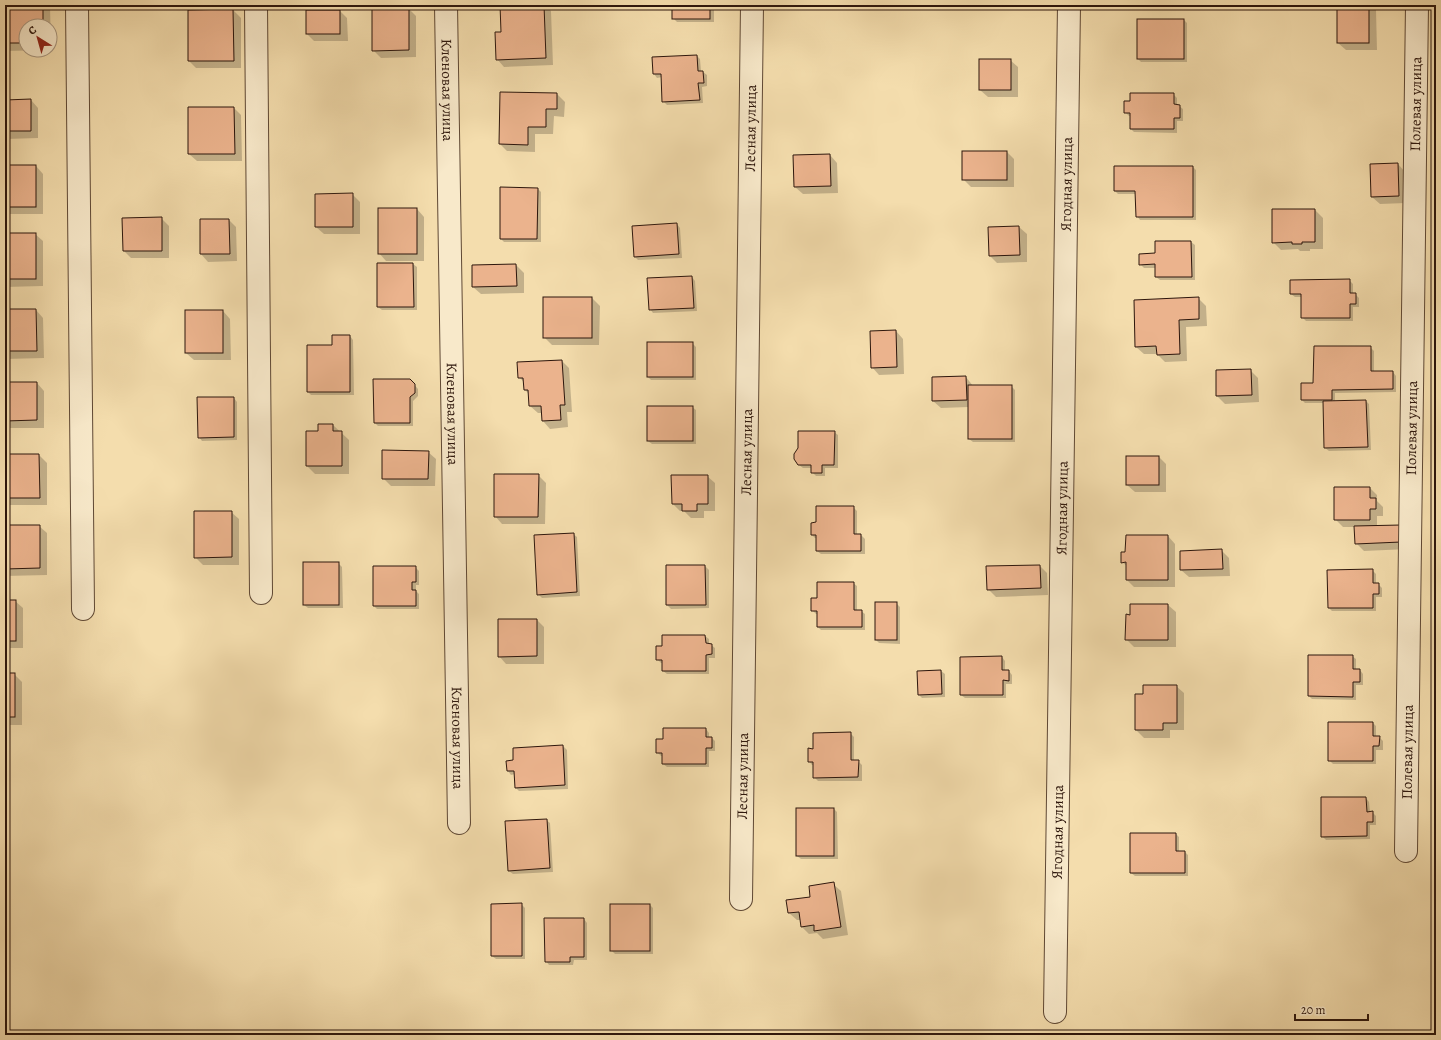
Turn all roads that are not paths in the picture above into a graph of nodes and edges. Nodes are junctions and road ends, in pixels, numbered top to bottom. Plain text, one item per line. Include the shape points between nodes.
1 (77, 5) edge
2 (256, 5) edge
3 (446, 5) edge
4 (752, 5) edge
5 (1069, 5) edge
6 (1417, 5) edge
7 (261, 593) dead end
8 (83, 609) dead end
9 (459, 823) dead end
10 (1406, 851) dead end
11 (741, 899) dead end
12 (1055, 1012) dead end

1 - 8 street
2 - 7 street
3 - 9 street, Кленовая улица
4 - 11 street, Лесная улица
5 - 12 street, Ягодная улица
6 - 10 street, Полевая улица

